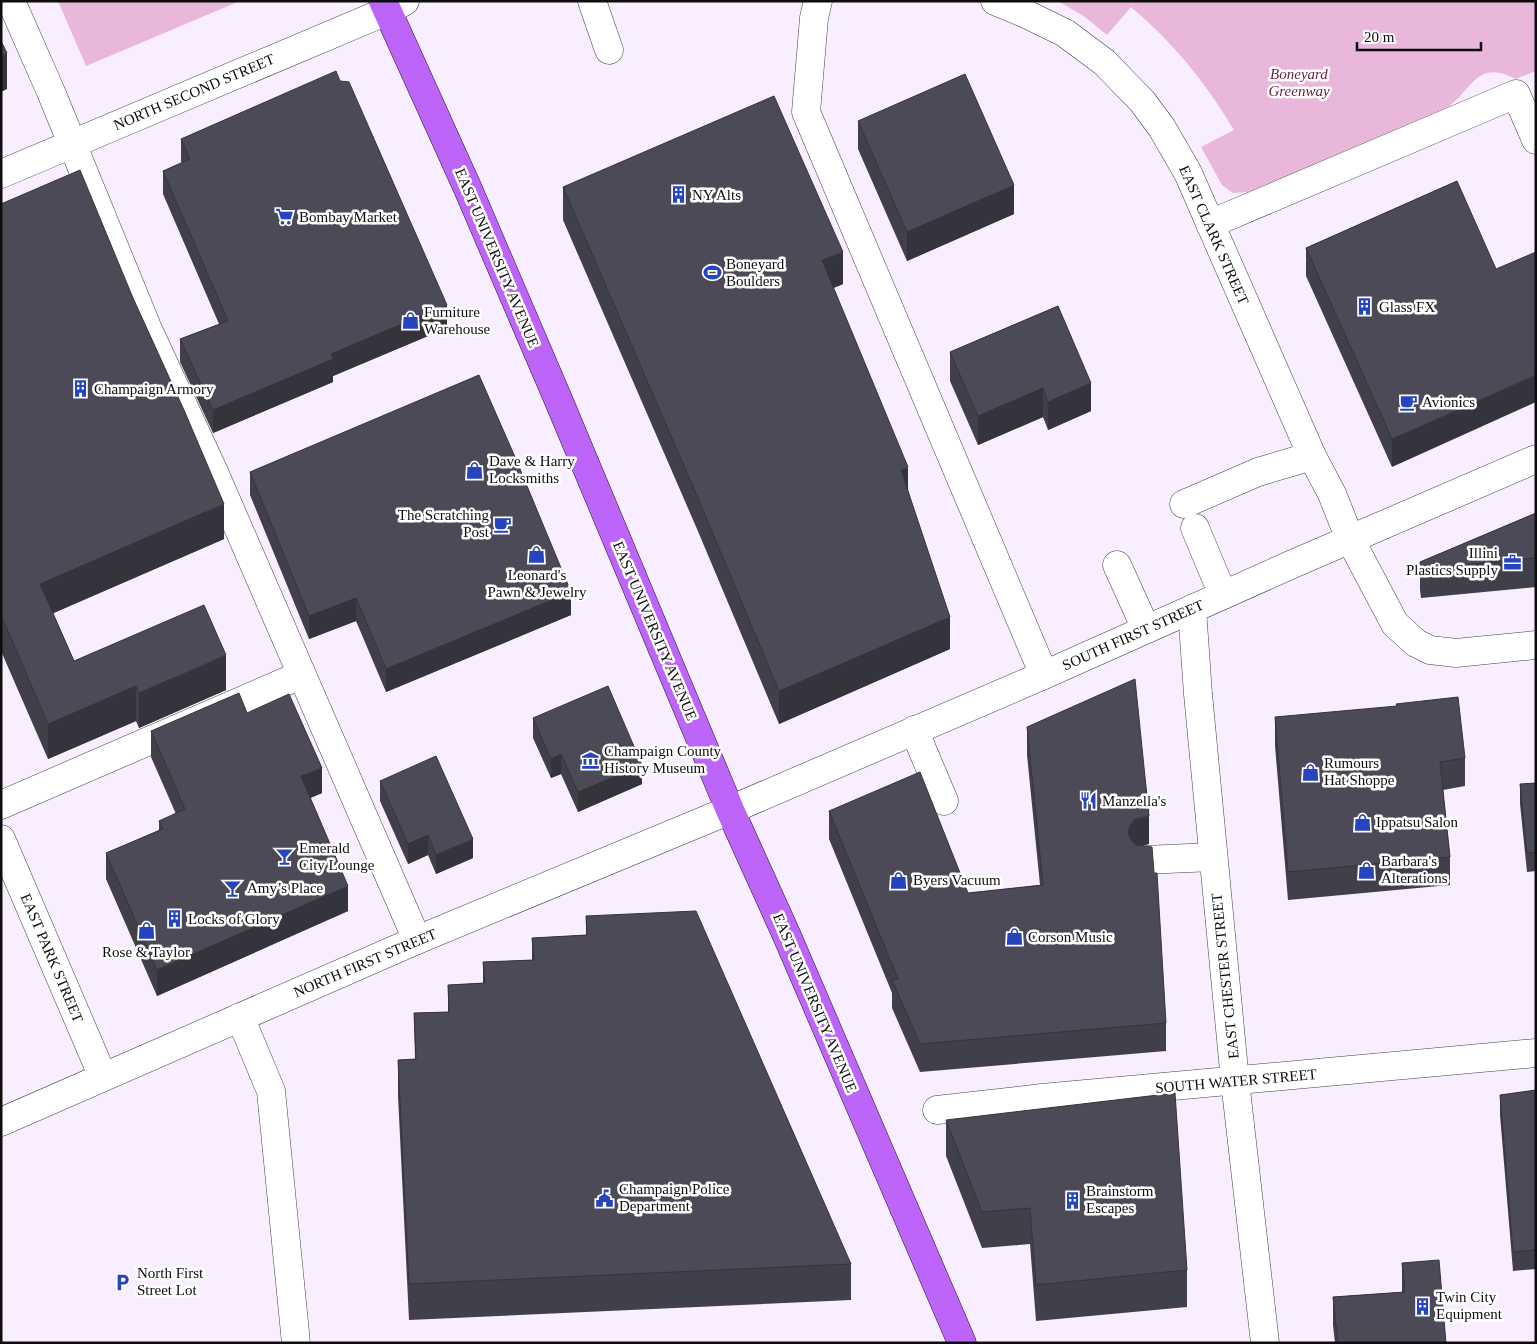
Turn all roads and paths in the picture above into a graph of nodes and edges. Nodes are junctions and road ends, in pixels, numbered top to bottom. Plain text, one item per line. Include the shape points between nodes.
1 (11, 1) edge
2 (592, 1) edge
3 (818, 1) edge
4 (996, 1) edge
5 (392, 4) edge
6 (609, 50) dead end
7 (1536, 140) edge
8 (71, 144) junction
9 (1, 174) edge
10 (1210, 224) junction
11 (1312, 456) junction
12 (1536, 459) edge
13 (1350, 539) junction
14 (1117, 565) dead end
15 (1223, 595) junction
16 (1192, 609) junction
17 (1146, 629) junction
18 (1536, 645) edge
19 (301, 675) junction
20 (1044, 675) junction
21 (914, 730) junction
22 (944, 801) dead end
23 (1, 805) edge
24 (730, 810) junction
25 (1, 839) edge
26 (1213, 857) junction
27 (1144, 860) edge
28 (418, 940) junction
29 (240, 1017) junction
30 (1536, 1053) edge
31 (104, 1077) junction
32 (1236, 1081) junction
33 (937, 1110) dead end
34 (1, 1122) edge
35 (296, 1343) edge
36 (962, 1343) edge
37 (1265, 1343) edge

1 - 8 street
2 - 6 street
3 - 20 street via 806,112
4 - 10 street, EAST CLARK STREET via 1066,33 1104,62 1136,94 1162,128 1188,173
5 - 8 street, NORTH SECOND STREET
5 - 24 main road, EAST UNIVERSITY AVENUE
7 - 10 street via 1516,94
8 - 9 street, NORTH SECOND STREET
8 - 19 street via 147,327 214,472
10 - 11 street, EAST CLARK STREET
11 - 13 street, EAST CLARK STREET
11 - 15 street via 1258,472 1190,516
12 - 13 street, SOUTH FIRST STREET
13 - 15 street, SOUTH FIRST STREET
13 - 18 street, EAST CLARK STREET via 1395,624 1416,643 1430,650 1456,653
14 - 17 street
15 - 16 street, SOUTH FIRST STREET
16 - 17 street, SOUTH FIRST STREET
16 - 26 street, EAST CHESTER STREET
17 - 20 street, SOUTH FIRST STREET
19 - 23 street
19 - 28 street
20 - 21 street, SOUTH FIRST STREET
21 - 22 street
21 - 24 street, SOUTH FIRST STREET
24 - 28 street, NORTH FIRST STREET
24 - 36 main road, EAST UNIVERSITY AVENUE
25 - 31 street, EAST PARK STREET
26 - 27 street
26 - 32 street, EAST CHESTER STREET
28 - 29 street, NORTH FIRST STREET
29 - 31 street, NORTH FIRST STREET
29 - 35 street via 271,1091
30 - 32 street, SOUTH WATER STREET
31 - 34 street, NORTH FIRST STREET
32 - 33 street, SOUTH WATER STREET
32 - 37 street, EAST CHESTER STREET

